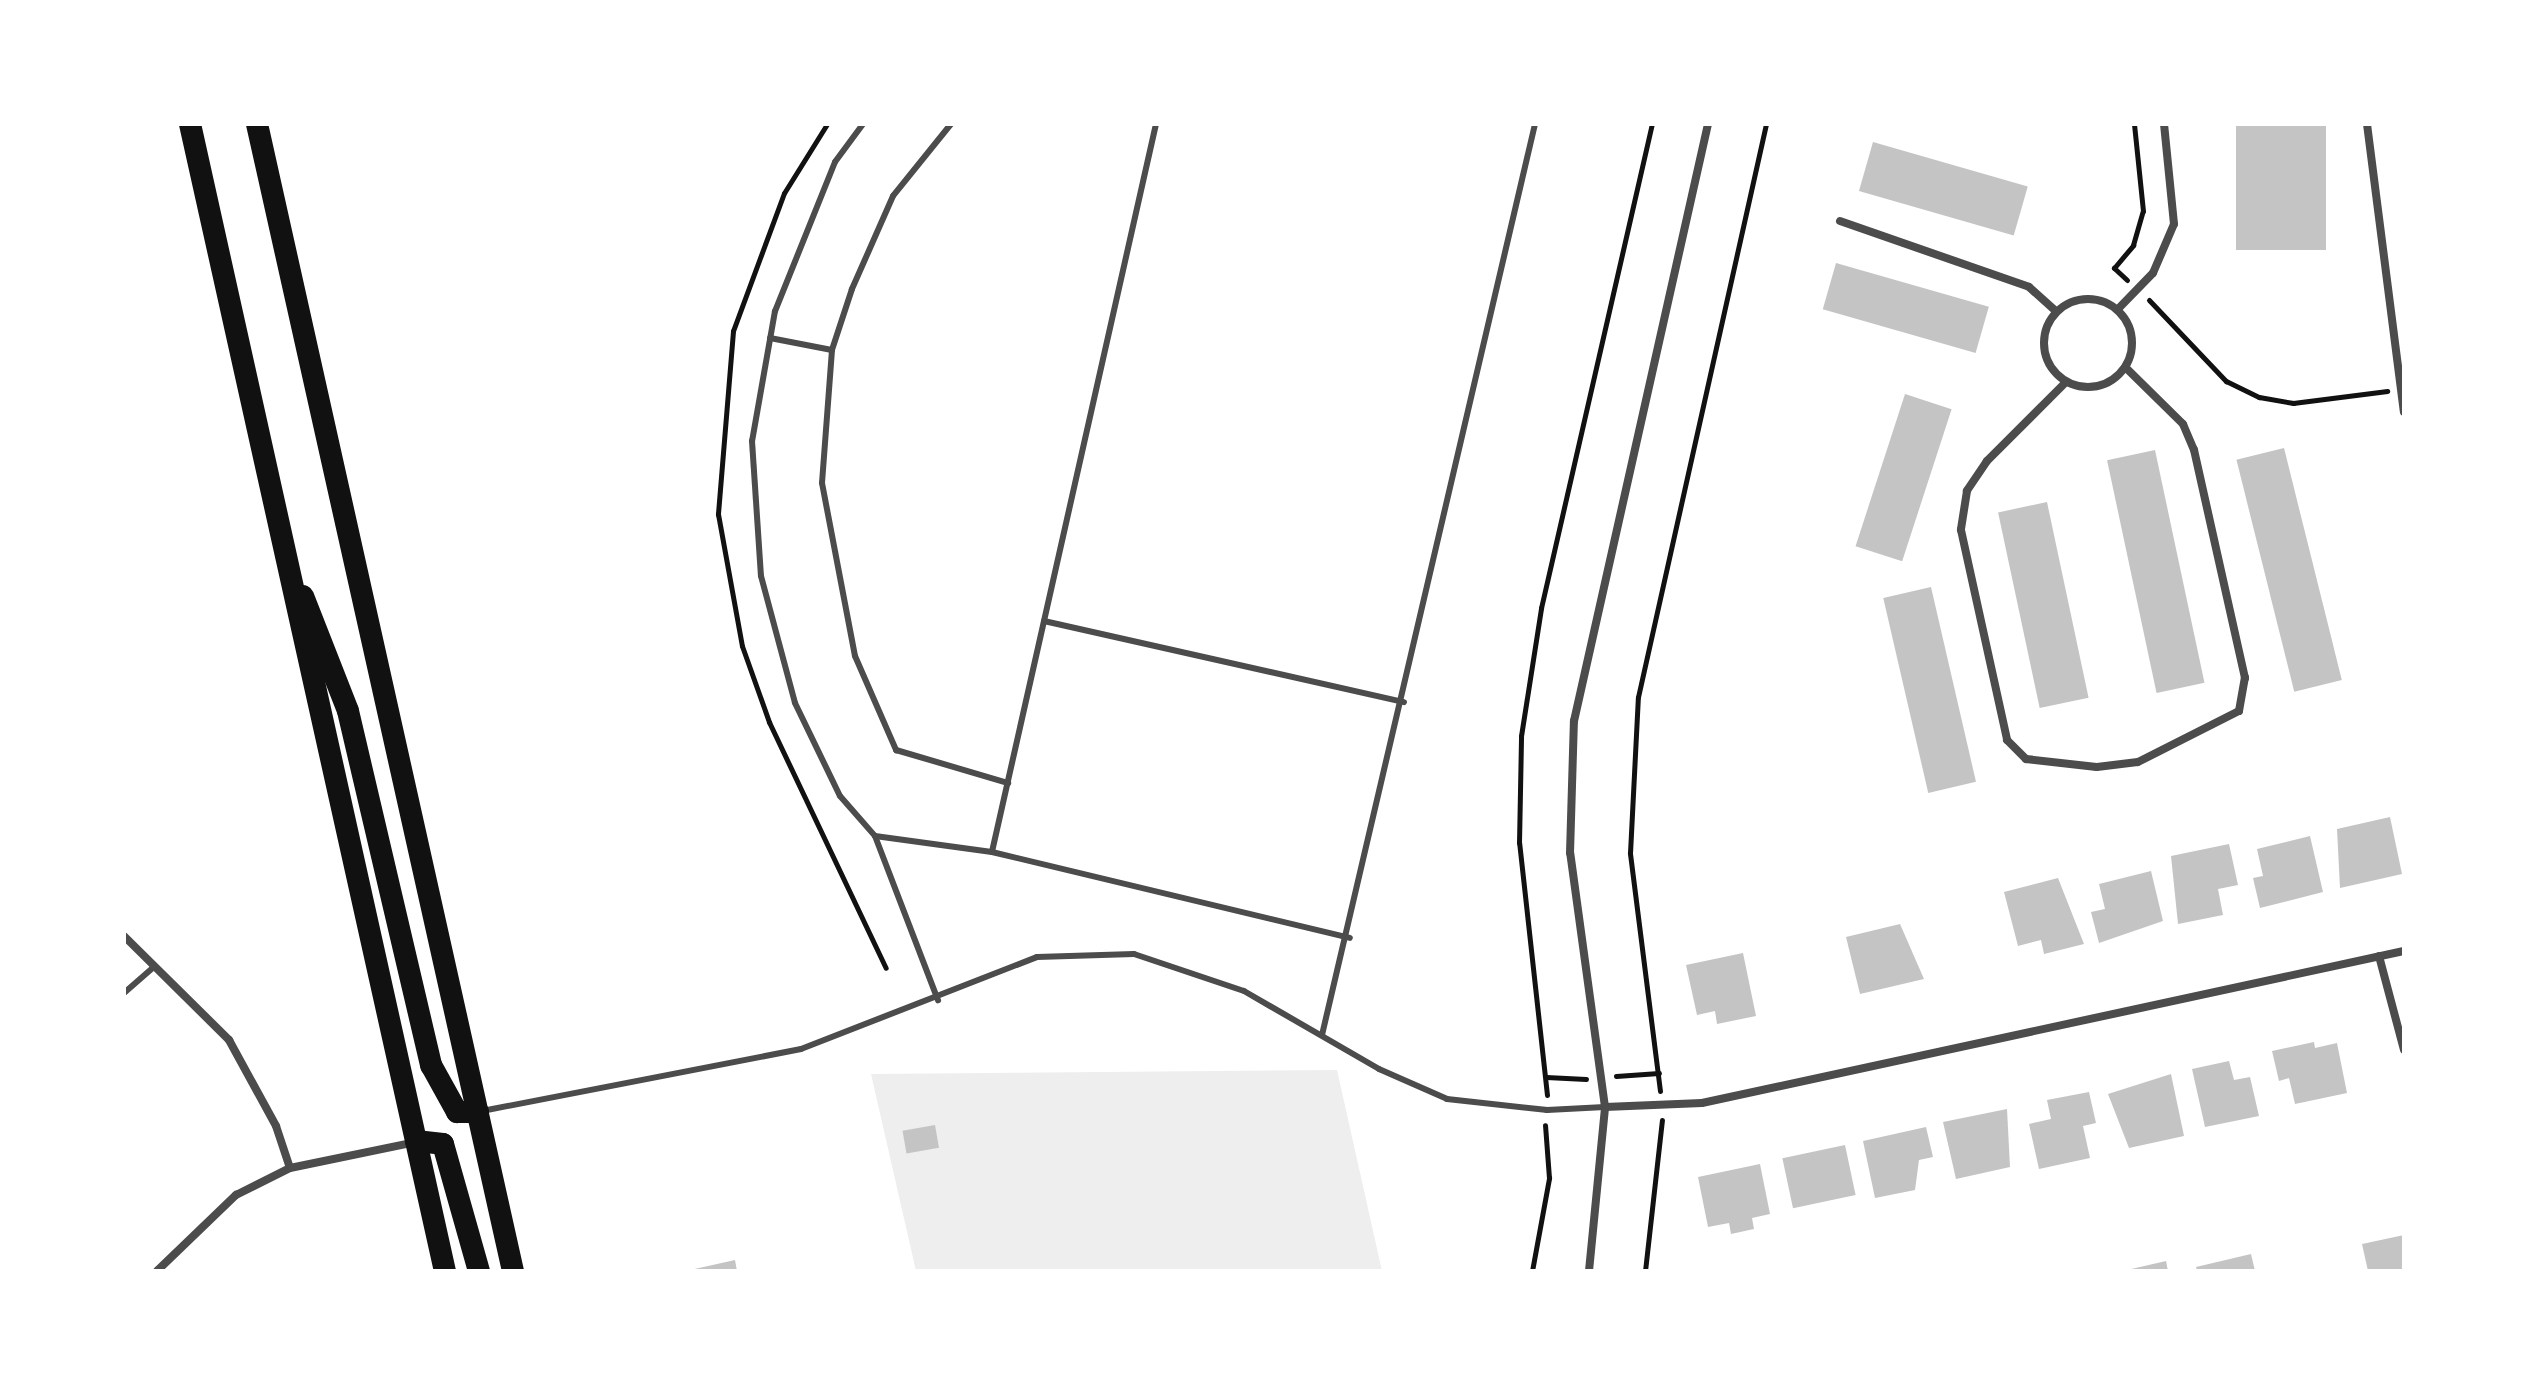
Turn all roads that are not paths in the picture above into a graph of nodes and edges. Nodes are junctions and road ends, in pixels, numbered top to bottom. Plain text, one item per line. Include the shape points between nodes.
1 (190, 124) edge
2 (257, 124) edge
3 (863, 124) edge
4 (951, 124) edge
5 (1156, 124) edge
6 (1535, 124) edge
7 (1708, 124) edge
8 (2164, 124) edge
9 (2367, 124) edge
10 (1840, 221) dead end
11 (2118, 309) junction
12 (2056, 311) junction
13 (770, 338) junction
14 (832, 350) junction
15 (2125, 367) junction
16 (2066, 382) junction
17 (2404, 412) edge
18 (288, 566) junction
19 (1044, 621) junction
20 (1404, 702) junction
21 (1008, 783) junction
22 (875, 836) junction
23 (992, 852) junction
24 (124, 936) edge
25 (1350, 938) junction
26 (2404, 951) edge
27 (2379, 956) junction
28 (155, 966) junction
29 (124, 993) edge
30 (938, 1000) junction
31 (1322, 1035) junction
32 (2404, 1050) edge
33 (1605, 1107) junction
34 (478, 1112) junction
35 (416, 1141) junction
36 (290, 1168) junction
37 (157, 1271) edge
38 (445, 1271) edge
39 (479, 1271) edge
40 (513, 1271) edge
41 (1589, 1271) edge

1 - 18 highway
2 - 34 highway
3 - 13 lane via 835,162
4 - 14 lane via 893,196
5 - 19 lane
6 - 20 lane
7 - 33 street via 1574,721 1570,853
8 - 11 street via 2174,224 2167,251
9 - 17 street
10 - 12 street via 2029,287
11 - 12 street via 2086,298
11 - 15 street via 2132,337
12 - 16 street via 2043,349
13 - 14 lane
13 - 22 lane via 752,441 761,576 795,703 840,796
14 - 21 lane via 822,483 855,656 896,750
15 - 16 street via 2098,386
15 - 16 street via 2183,424 2194,450 2245,678 2239,711 2138,762 2097,767 2026,759 2007,740 1961,530 1967,491 1987,461
18 - 34 highway via 328,644 348,711 439,1088 457,1112
18 - 35 highway
19 - 20 lane
19 - 21 lane
20 - 25 lane
21 - 23 lane
22 - 23 lane
22 - 30 lane
23 - 25 lane
24 - 28 street
25 - 31 lane
26 - 27 street
27 - 32 street
27 - 33 street via 1661,1106
28 - 29 lane
28 - 36 street via 229,1040 276,1126
30 - 31 lane via 1037,957 1134,954 1244,991
30 - 34 lane via 801,1049
31 - 33 lane via 1447,1099 1547,1110
33 - 41 street
34 - 40 highway
35 - 36 street
35 - 38 highway
35 - 39 highway via 443,1144
36 - 37 street via 236,1195

